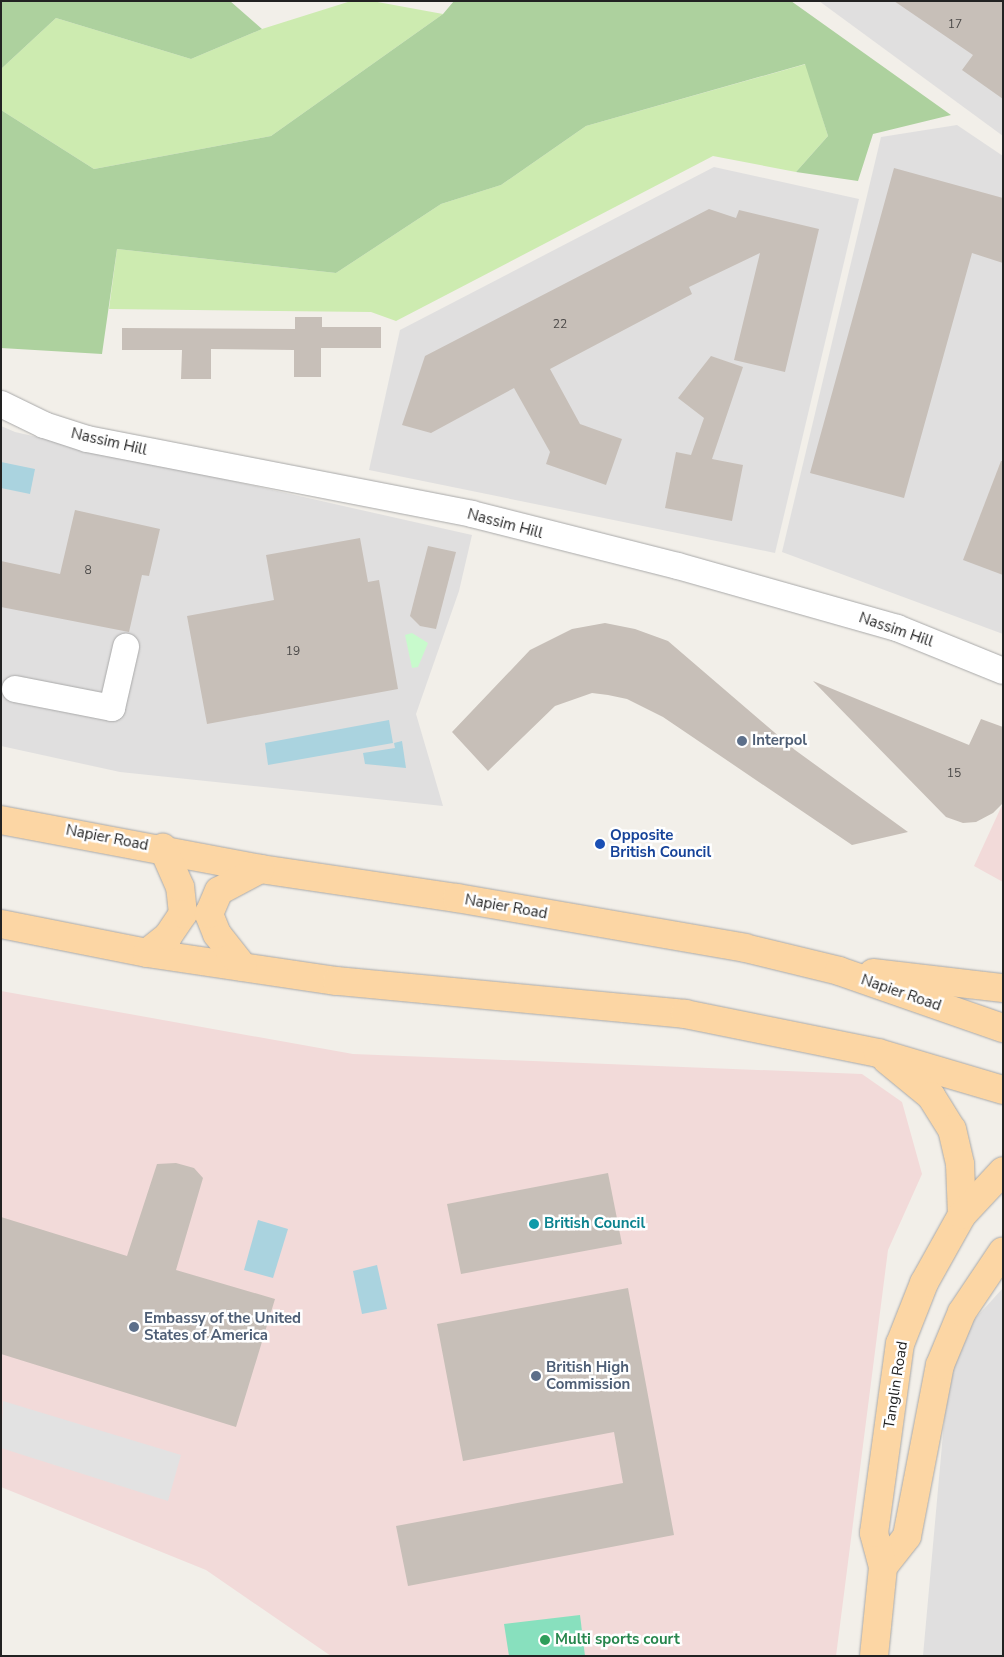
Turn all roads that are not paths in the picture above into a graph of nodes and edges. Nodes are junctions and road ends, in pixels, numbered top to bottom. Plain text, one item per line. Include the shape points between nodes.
1 (1, 404) edge
2 (126, 647) dead end
3 (1003, 671) edge
4 (15, 689) dead end
5 (1, 820) edge
6 (163, 848) junction
7 (260, 869) junction
8 (1, 924) edge
9 (148, 953) junction
10 (243, 968) junction
11 (839, 971) junction
12 (1003, 988) edge
13 (1003, 1028) edge
14 (878, 1053) junction
15 (1003, 1090) edge
16 (1003, 1171) edge
17 (962, 1215) junction
18 (1003, 1250) edge
19 (1003, 1256) edge
20 (984, 1276) junction
21 (884, 1567) junction
22 (874, 1656) edge

1 - 3 street, Nassim Hill via 44,425 87,439 472,514 678,566 897,628
2 - 4 street via 112,708
5 - 6 main road, Napier Road
6 - 7 main road, Napier Road
6 - 9 main road via 180,886 183,914 168,936
7 - 10 main road via 219,891 209,914 217,934
7 - 11 main road, Napier Road via 726,945
8 - 9 main road
9 - 10 main road
10 - 14 main road via 462,995 583,1002 685,1014
11 - 12 main road via 910,975
11 - 13 main road, Napier Road
14 - 15 main road
14 - 17 main road via 932,1096 952,1129 960,1164
16 - 17 main road, Tanglin Road
17 - 21 main road, Tanglin Road via 924,1283 900,1344 874,1533
18 - 20 main road
19 - 20 main road
20 - 21 main road via 962,1312 940,1365 907,1536
21 - 22 main road, Tanglin Road

